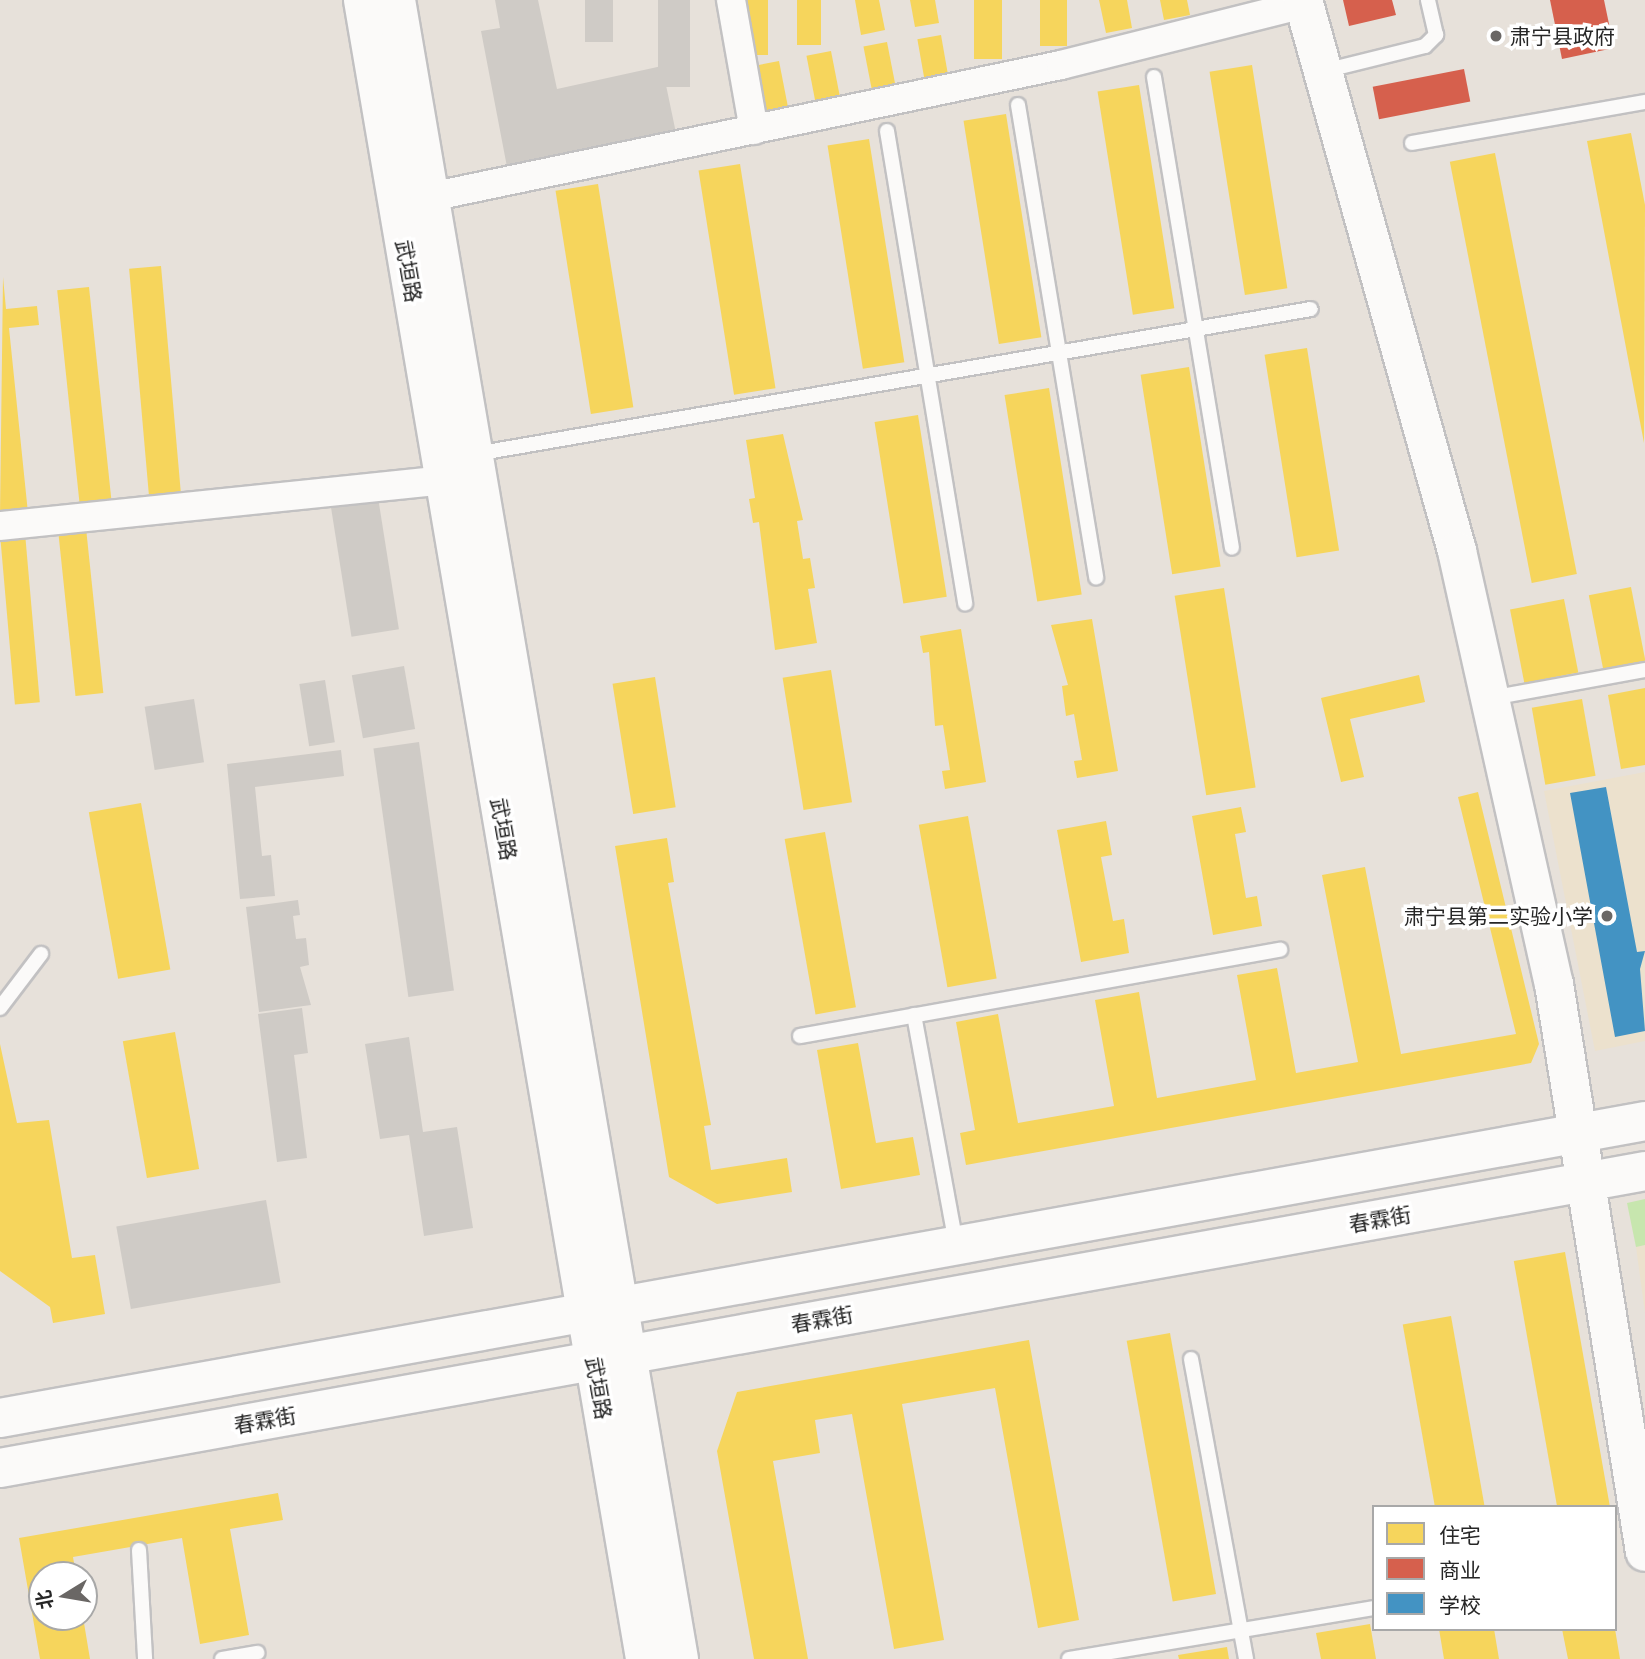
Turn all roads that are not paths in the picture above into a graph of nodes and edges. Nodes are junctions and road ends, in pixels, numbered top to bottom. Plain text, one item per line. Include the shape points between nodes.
1 (363, 0) edge
2 (396, 0) edge
3 (731, 0) edge
4 (1428, 0) edge
5 (1304, 2) edge
6 (1323, 71) junction
7 (1154, 77) dead end
8 (1645, 102) edge
9 (1018, 105) dead end
10 (754, 130) junction
11 (887, 131) dead end
12 (1412, 143) dead end
13 (430, 197) junction
14 (1311, 309) dead end
15 (1195, 330) junction
16 (1059, 353) junction
17 (928, 376) junction
18 (474, 454) junction
19 (444, 480) junction
20 (0, 526) edge
21 (1232, 548) dead end
22 (1096, 578) dead end
23 (965, 604) dead end
24 (1645, 670) edge
25 (1490, 698) junction
26 (1280, 950) dead end
27 (41, 954) dead end
28 (0, 1008) edge
29 (914, 1015) junction
30 (800, 1036) dead end
31 (1645, 1121) edge
32 (1578, 1133) junction
33 (1645, 1171) edge
34 (1586, 1181) junction
35 (957, 1245) junction
36 (603, 1309) junction
37 (611, 1358) junction
38 (1191, 1359) dead end
39 (0, 1418) edge
40 (0, 1468) edge
41 (139, 1550) dead end
42 (1645, 1552) edge
43 (1372, 1608) edge
44 (1241, 1630) junction
45 (257, 1653) dead end
46 (145, 1659) edge
47 (222, 1659) edge
48 (645, 1659) edge
49 (679, 1659) edge
50 (1069, 1659) edge
51 (1246, 1659) edge

1 - 19 main road, 武垣路
2 - 13 main road, 武垣路
3 - 10 street
4 - 6 lane via 1436,35 1425,46
5 - 6 main road
5 - 10 street via 1061,65
6 - 25 main road via 1457,551
7 - 15 lane
8 - 12 lane
9 - 16 lane
10 - 13 street
11 - 17 lane
13 - 18 main road, 武垣路
14 - 15 lane
15 - 16 lane
15 - 21 lane
16 - 17 lane
16 - 22 lane
17 - 18 lane
17 - 23 lane
18 - 36 main road, 武垣路
19 - 20 street
19 - 36 main road, 武垣路
24 - 25 lane
25 - 32 main road via 1554,984
26 - 29 lane
27 - 28 lane
29 - 30 lane
29 - 35 lane
31 - 32 main road
32 - 34 main road
32 - 35 main road
33 - 34 main road, 春霖街
34 - 37 main road, 春霖街
34 - 42 main road
35 - 36 main road
36 - 37 main road, 武垣路
36 - 39 main road
37 - 40 main road, 春霖街
37 - 48 main road, 武垣路
37 - 49 main road, 武垣路
38 - 44 lane
41 - 46 lane
43 - 44 lane
44 - 50 lane
44 - 51 lane
45 - 47 lane

